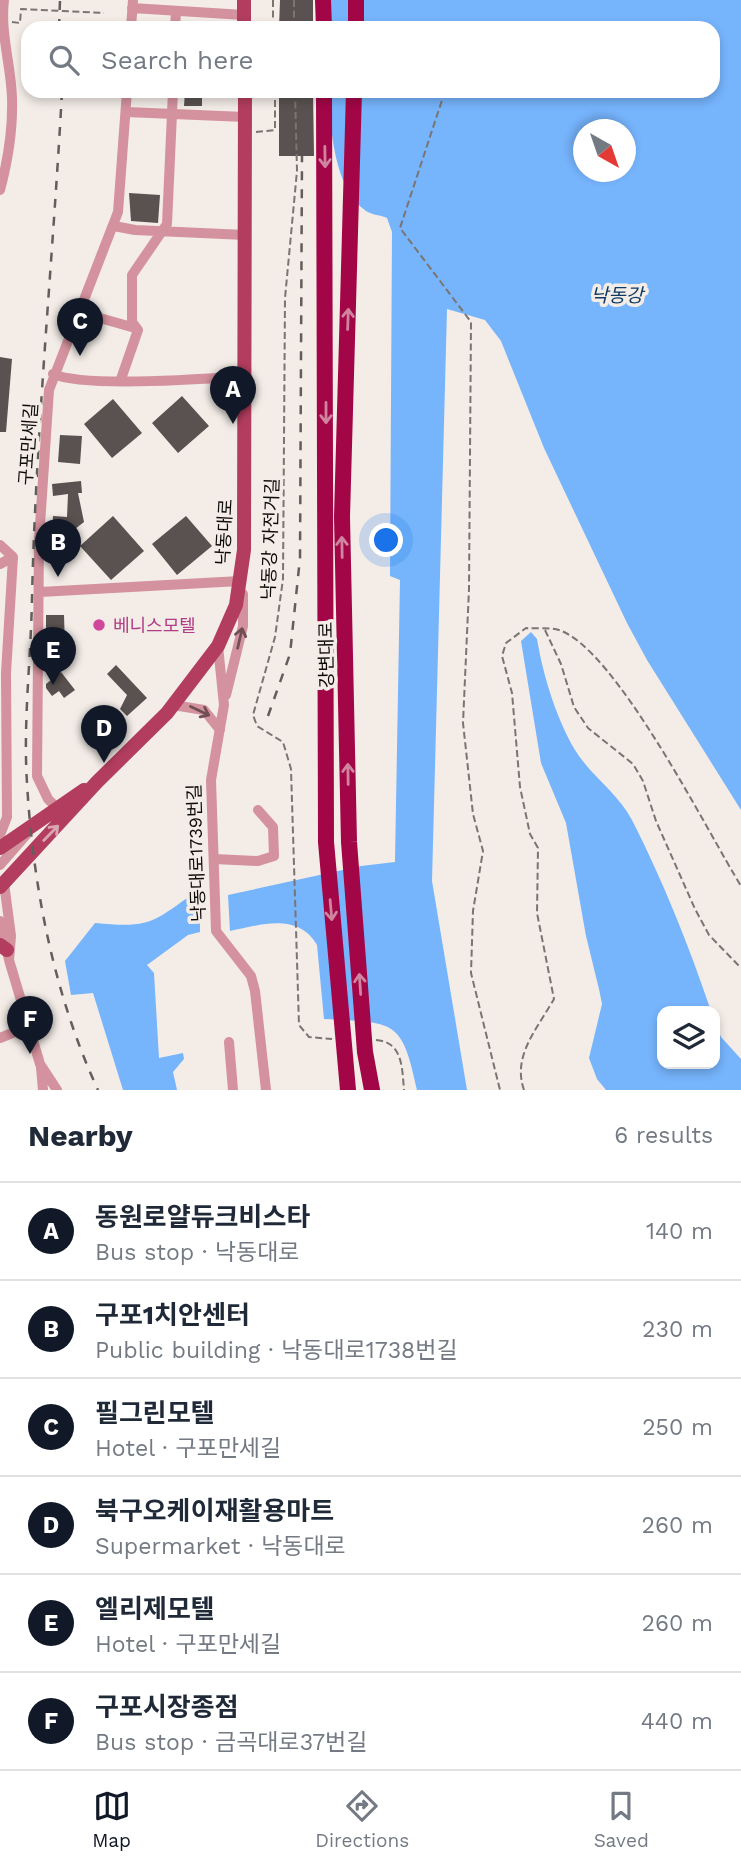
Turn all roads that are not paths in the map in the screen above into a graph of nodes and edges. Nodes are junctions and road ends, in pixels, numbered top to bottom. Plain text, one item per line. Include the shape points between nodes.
1 (4, 0) edge
2 (323, 0) edge
3 (356, 0) edge
4 (132, 4) edge
5 (176, 10) junction
6 (244, 14) edge
7 (3, 19) edge
8 (175, 21) edge
9 (324, 21) edge
10 (356, 21) edge
11 (127, 98) edge
12 (173, 98) edge
13 (245, 98) edge
14 (324, 98) edge
15 (354, 98) edge
16 (126, 112) junction
17 (172, 114) junction
18 (245, 117) junction
19 (4, 150) edge
20 (0, 189) edge
21 (114, 226) junction
22 (164, 231) junction
23 (245, 235) junction
24 (79, 312) junction
25 (135, 328) junction
26 (53, 374) junction
27 (245, 376) junction
28 (121, 379) junction
29 (0, 545) edge
30 (13, 557) junction
31 (0, 564) edge
32 (241, 573) junction
33 (40, 593) junction
34 (218, 646) junction
35 (173, 705) junction
36 (224, 705) junction
37 (220, 730) junction
38 (97, 782) junction
39 (57, 807) junction
40 (258, 810) dead end
41 (43, 816) junction
42 (24, 830) junction
43 (0, 835) edge
44 (0, 848) edge
45 (0, 857) edge
46 (214, 859) junction
47 (0, 865) edge
48 (1, 883) edge
49 (0, 920) edge
50 (5, 952) edge
51 (27, 1027) junction
52 (0, 1038) edge
53 (229, 1042) dead end
54 (40, 1064) junction
55 (43, 1090) edge
56 (58, 1090) edge
57 (233, 1090) edge
58 (266, 1090) edge
59 (348, 1090) edge
60 (372, 1090) edge

1 - 7 street
2 - 9 highway
3 - 10 highway
4 - 5 street
5 - 6 street
5 - 8 street
7 - 19 street via 12,96
11 - 16 street, 구포만세길
12 - 17 street
13 - 18 main road, 낙동대로
14 -> 59 highway, 강변대로 via 326,842
60 -> 15 highway, 강변대로 via 349,842 342,517
16 - 17 street
16 - 21 street, 구포만세길 via 121,202
17 - 18 street
17 - 22 street
18 - 23 main road, 낙동대로
19 - 20 street
21 - 22 street
21 - 24 street, 구포만세길
22 - 23 street
22 - 25 street via 132,275
23 - 27 main road, 낙동대로
24 - 25 street
24 - 26 street, 구포만세길
25 - 28 street
26 - 28 street via 65,379
26 - 33 street, 구포만세길 via 39,540
27 - 28 street
27 - 32 main road, 낙동대로
29 - 30 street
30 - 31 street
30 - 43 street via 6,673 7,817
32 - 33 street
32 - 34 main road, 낙동대로 via 236,605
36 -> 32 street via 243,625
33 - 39 street, 구포만세길 via 37,776
34 - 35 main road, 낙동대로
34 - 36 street, 낙동대로1739번길
35 -> 37 street via 204,710
35 - 38 main road, 낙동대로
36 - 37 street, 낙동대로1739번길
37 - 46 street, 낙동대로1739번길 via 211,780
38 - 39 main road
48 -> 38 main road, 낙동대로
39 - 41 main road
40 - 46 street via 273,827 274,856 258,861
41 - 42 main road
41 - 47 street
42 - 44 main road
42 - 45 street
46 - 58 street, 낙동대로1739번길 via 216,931 251,976 256,991
48 - 50 street via 11,936
49 - 50 street
50 - 51 street
51 - 52 street
51 - 54 street
53 - 57 street
54 - 55 street
54 - 56 street

